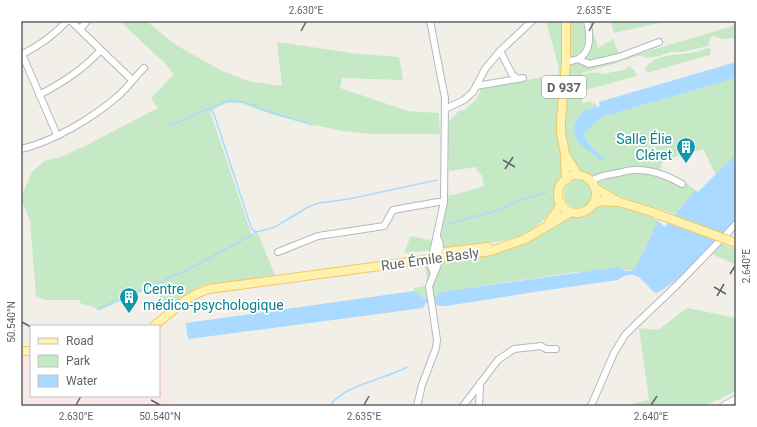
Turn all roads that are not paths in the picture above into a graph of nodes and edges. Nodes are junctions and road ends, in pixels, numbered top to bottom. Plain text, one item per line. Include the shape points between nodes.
1 (67, 21) edge
2 (71, 21) edge
3 (430, 21) edge
4 (532, 21) edge
5 (566, 21) edge
6 (587, 21) edge
7 (85, 22) edge
8 (80, 29) junction
9 (659, 42) dead end
10 (101, 50) junction
11 (500, 51) junction
12 (22, 54) edge
13 (578, 59) junction
14 (566, 62) junction
15 (144, 68) dead end
16 (132, 80) junction
17 (476, 86) junction
18 (39, 95) junction
19 (445, 109) junction
20 (56, 135) junction
21 (21, 149) edge
22 (565, 154) junction
23 (578, 175) junction
24 (566, 180) junction
25 (682, 184) dead end
26 (593, 185) junction
27 (444, 202) junction
28 (561, 202) junction
29 (619, 202) junction
30 (593, 204) junction
31 (571, 212) junction
32 (736, 224) edge
33 (544, 227) junction
34 (736, 243) edge
35 (512, 244) junction
36 (278, 252) dead end
37 (435, 256) junction
38 (348, 269) junction
39 (155, 325) edge
40 (556, 349) dead end
41 (480, 383) junction
42 (736, 399) edge
43 (417, 406) edge
44 (463, 406) edge
45 (479, 406) edge
46 (591, 406) edge
47 (723, 406) edge

1 - 12 street via 56,33
2 - 8 street
3 - 19 street
4 - 11 street
5 - 14 main road, D 937
6 - 13 street via 590,40 584,55
7 - 8 street
8 - 10 street
9 - 13 street via 619,57 589,64
10 - 16 street
10 - 18 street via 74,75
11 - 17 street via 485,69
11 - 17 street via 512,74 520,78
12 - 18 street
13 - 14 street
14 - 22 main road, D 937 via 561,121
15 - 16 street
16 - 20 street via 119,95 100,110 82,123
17 - 19 street via 464,100
18 - 20 street
19 - 27 street
20 - 21 street
22 - 23 main road, D 937
22 - 24 main road, D 937
23 - 24 main road
23 - 26 main road via 587,178
24 - 28 main road via 559,192
25 - 26 street via 669,176 655,172 633,170 598,177
26 - 29 main road
26 - 30 main road via 596,194
27 - 36 street via 393,210 384,226 318,236
27 - 37 street via 436,236 440,245
28 - 31 main road
28 - 33 main road via 554,216
29 - 30 main road
29 - 34 main road, bridge
30 - 31 main road via 581,212
31 - 33 main road, Rue Émile Basly
32 - 46 street via 626,335 614,353
33 - 35 main road, Rue Émile Basly
35 - 37 main road, Rue Émile Basly via 476,247
35 - 37 main road, Rue Émile Basly via 491,251
37 - 38 main road, Rue Émile Basly via 416,261
37 - 38 main road, Rue Émile Basly via 366,264
37 - 43 street via 431,266 434,274 429,286 437,340
38 - 39 main road, Rue Émile Basly via 209,288 182,302
40 - 41 street via 537,346 514,348 498,360
41 - 44 street
41 - 45 street
42 - 47 street

